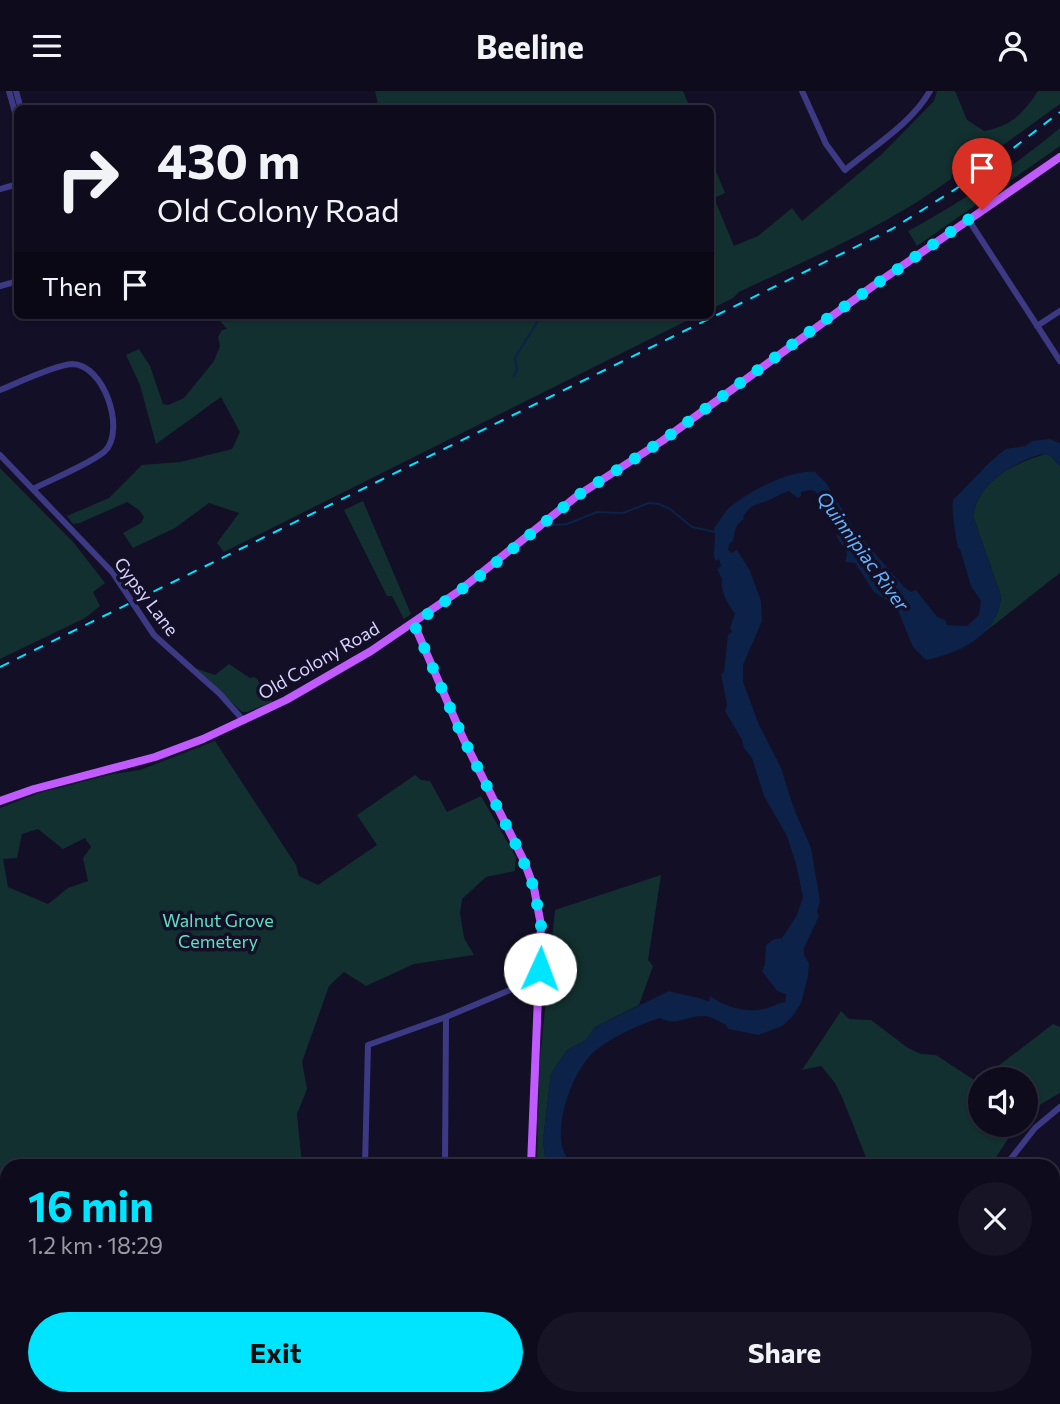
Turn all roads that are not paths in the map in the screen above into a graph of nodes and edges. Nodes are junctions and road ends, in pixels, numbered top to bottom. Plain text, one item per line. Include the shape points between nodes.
1 (9, 91) edge
2 (802, 91) edge
3 (930, 91) edge
4 (14, 109) edge
5 (1060, 157) edge
6 (968, 219) junction
7 (1060, 311) edge
8 (1037, 326) junction
9 (1060, 361) edge
10 (0, 390) edge
11 (0, 455) edge
12 (33, 489) junction
13 (414, 624) junction
14 (244, 721) junction
15 (0, 801) edge
16 (539, 985) junction
17 (446, 1017) junction
18 (1060, 1107) edge
19 (365, 1159) edge
20 (445, 1159) edge
21 (531, 1159) edge
22 (1011, 1159) edge

1 - 4 street
2 - 3 street via 824,140 845,170 890,135
5 - 6 main road, Old Colony Road
6 - 8 street
6 - 13 main road, Old Colony Road via 662,441 577,496
7 - 8 street
8 - 9 street
10 - 12 street via 72,364 87,367 104,387 113,418 112,441 105,451
11 - 12 street, Gypsy Lane
12 - 14 street, Gypsy Lane via 113,573 161,643
13 - 14 main road, Old Colony Road via 323,680
13 - 16 main road via 534,888 541,925
14 - 15 main road, Old Colony Road via 155,757
16 - 17 street via 515,988
16 - 21 main road
17 - 19 street via 368,1045
17 - 20 street
18 - 22 street via 1035,1128

